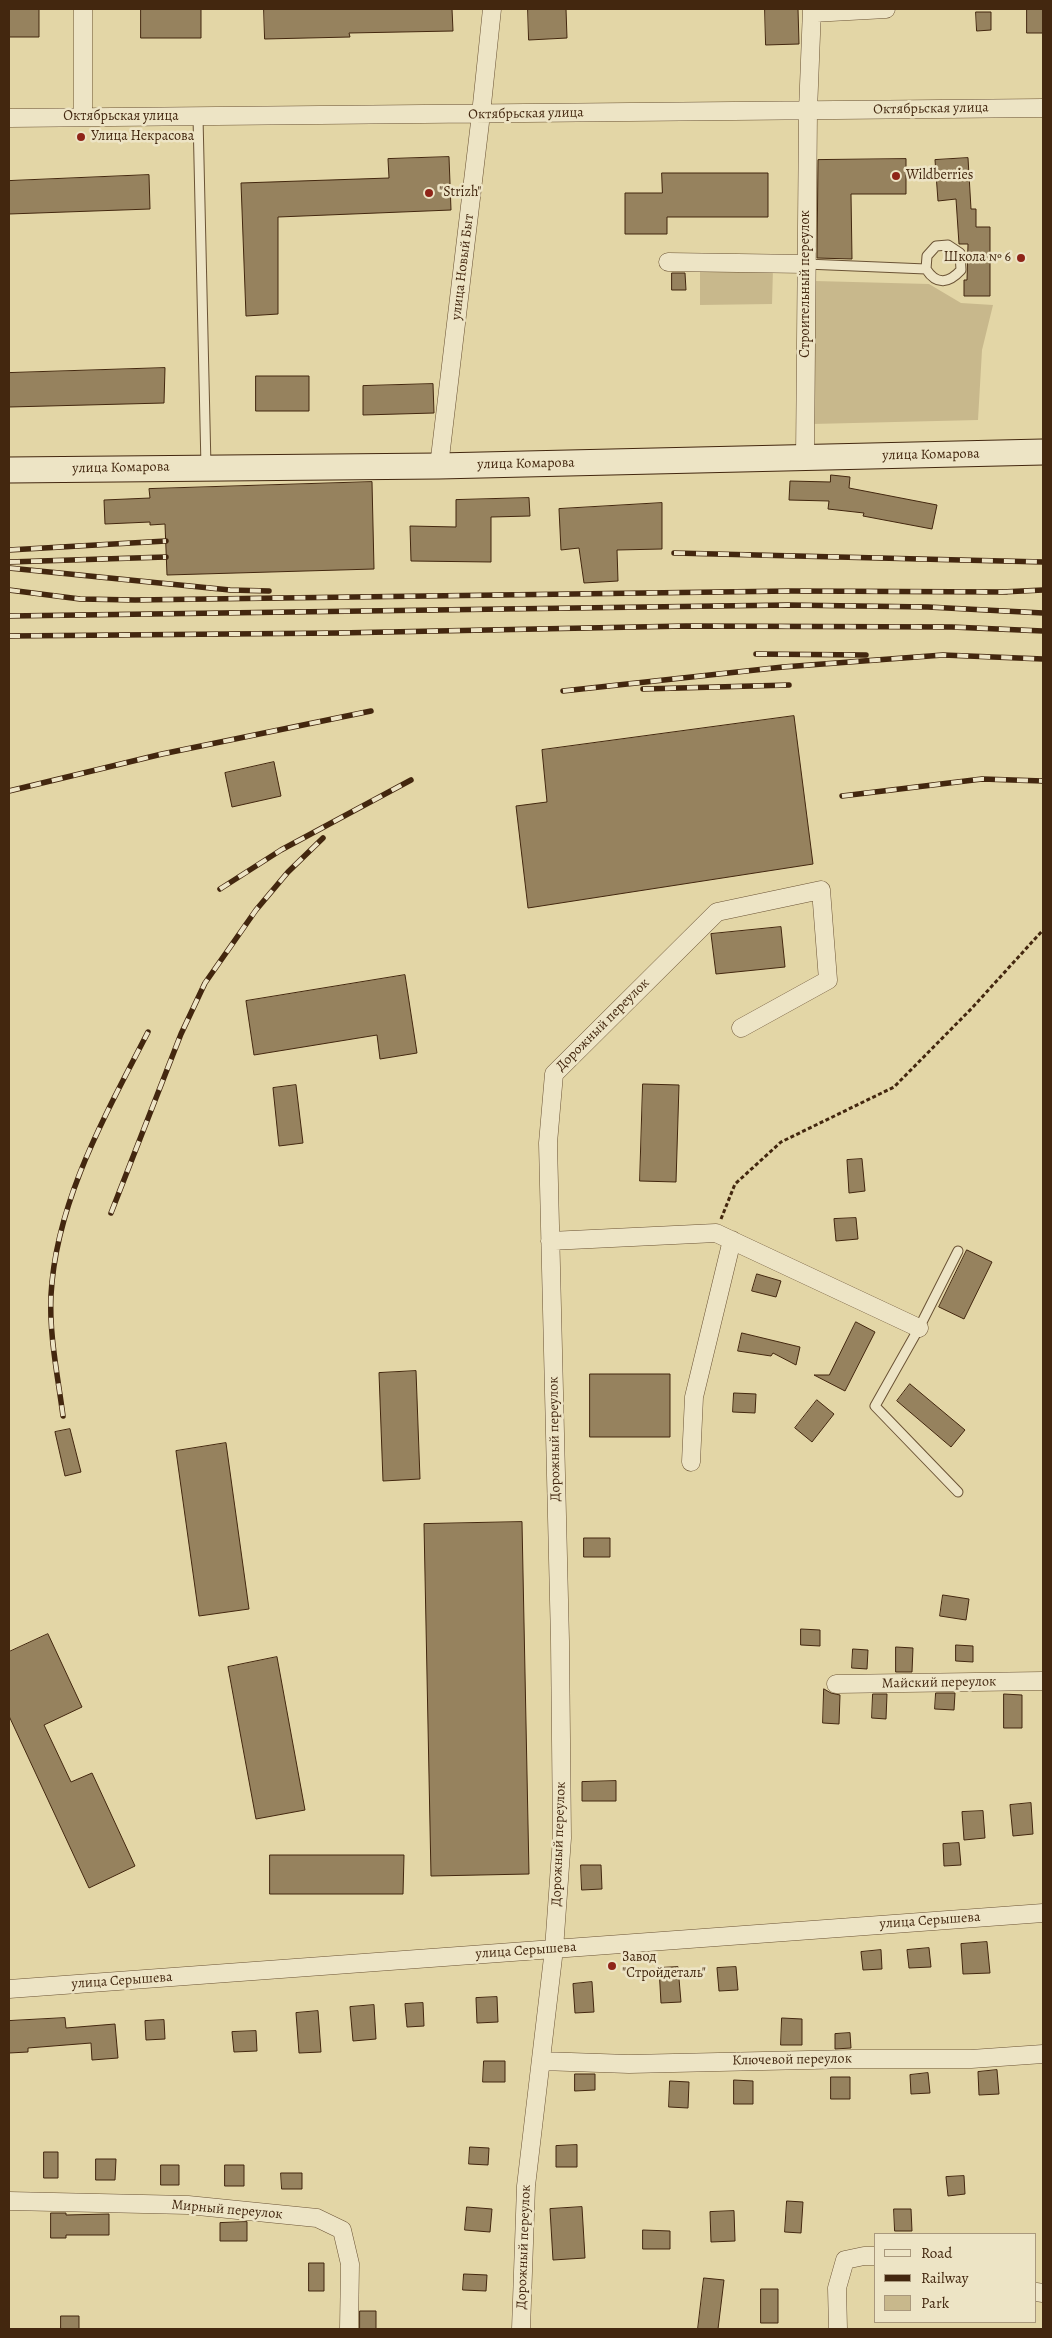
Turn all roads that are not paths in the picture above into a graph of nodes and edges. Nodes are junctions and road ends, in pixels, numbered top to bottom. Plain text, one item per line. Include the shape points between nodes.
1 (83, 9) edge
2 (492, 9) edge
3 (886, 9) edge
4 (812, 11) edge
5 (1043, 108) edge
6 (808, 111) junction
7 (481, 114) junction
8 (83, 117) junction
9 (198, 117) junction
10 (9, 118) edge
11 (668, 262) dead end
12 (806, 264) junction
13 (926, 269) junction
14 (1043, 452) edge
15 (805, 458) junction
16 (439, 466) junction
17 (206, 468) junction
18 (9, 470) edge
19 (741, 1028) dead end
20 (732, 1240) junction
21 (550, 1241) junction
22 (958, 1251) dead end
23 (919, 1328) junction
24 (691, 1462) dead end
25 (958, 1492) dead end
26 (1043, 1681) edge
27 (836, 1684) dead end
28 (1043, 1913) edge
29 (554, 1949) junction
30 (9, 1989) edge
31 (1043, 2054) edge
32 (541, 2061) junction
33 (9, 2201) edge
34 (874, 2256) edge
35 (349, 2329) edge
36 (521, 2329) edge
37 (838, 2329) edge

1 - 8 street
2 - 7 street, улица Новый Быт
3 - 4 street
4 - 6 street, Строительный переулок
5 - 6 street, Октябрьская улица
6 - 7 street, Октябрьская улица
6 - 12 street, Строительный переулок
7 - 9 street, Октябрьская улица
7 - 16 street, улица Новый Быт
8 - 9 street, Октябрьская улица
8 - 10 street, Октябрьская улица
9 - 17 lane
11 - 12 street
12 - 13 lane
12 - 15 street, Строительный переулок
13 - 13 lane via 926,256 936,246 948,244 960,253 961,270 952,279 942,281 931,276
14 - 15 main road, улица Комарова
15 - 16 main road, улица Комарова
16 - 17 main road, улица Комарова
17 - 18 main road, улица Комарова
19 - 21 street, Дорожный переулок via 828,980 821,890 717,912 554,1074 548,1143
20 - 21 street via 716,1233
20 - 23 street
20 - 24 street via 694,1397
21 - 29 street, Дорожный переулок via 562,1838
22 - 23 lane
23 - 25 lane via 875,1406
26 - 27 street, Майский переулок
28 - 29 street, улица Серышева
29 - 30 street, улица Серышева
29 - 32 street, Дорожный переулок
31 - 32 street, Ключевой переулок via 970,2059 629,2064
32 - 36 street, Дорожный переулок via 526,2186
33 - 35 street, Мирный переулок via 188,2205 317,2218 342,2230 350,2264
34 - 37 street via 846,2260 836,2288

